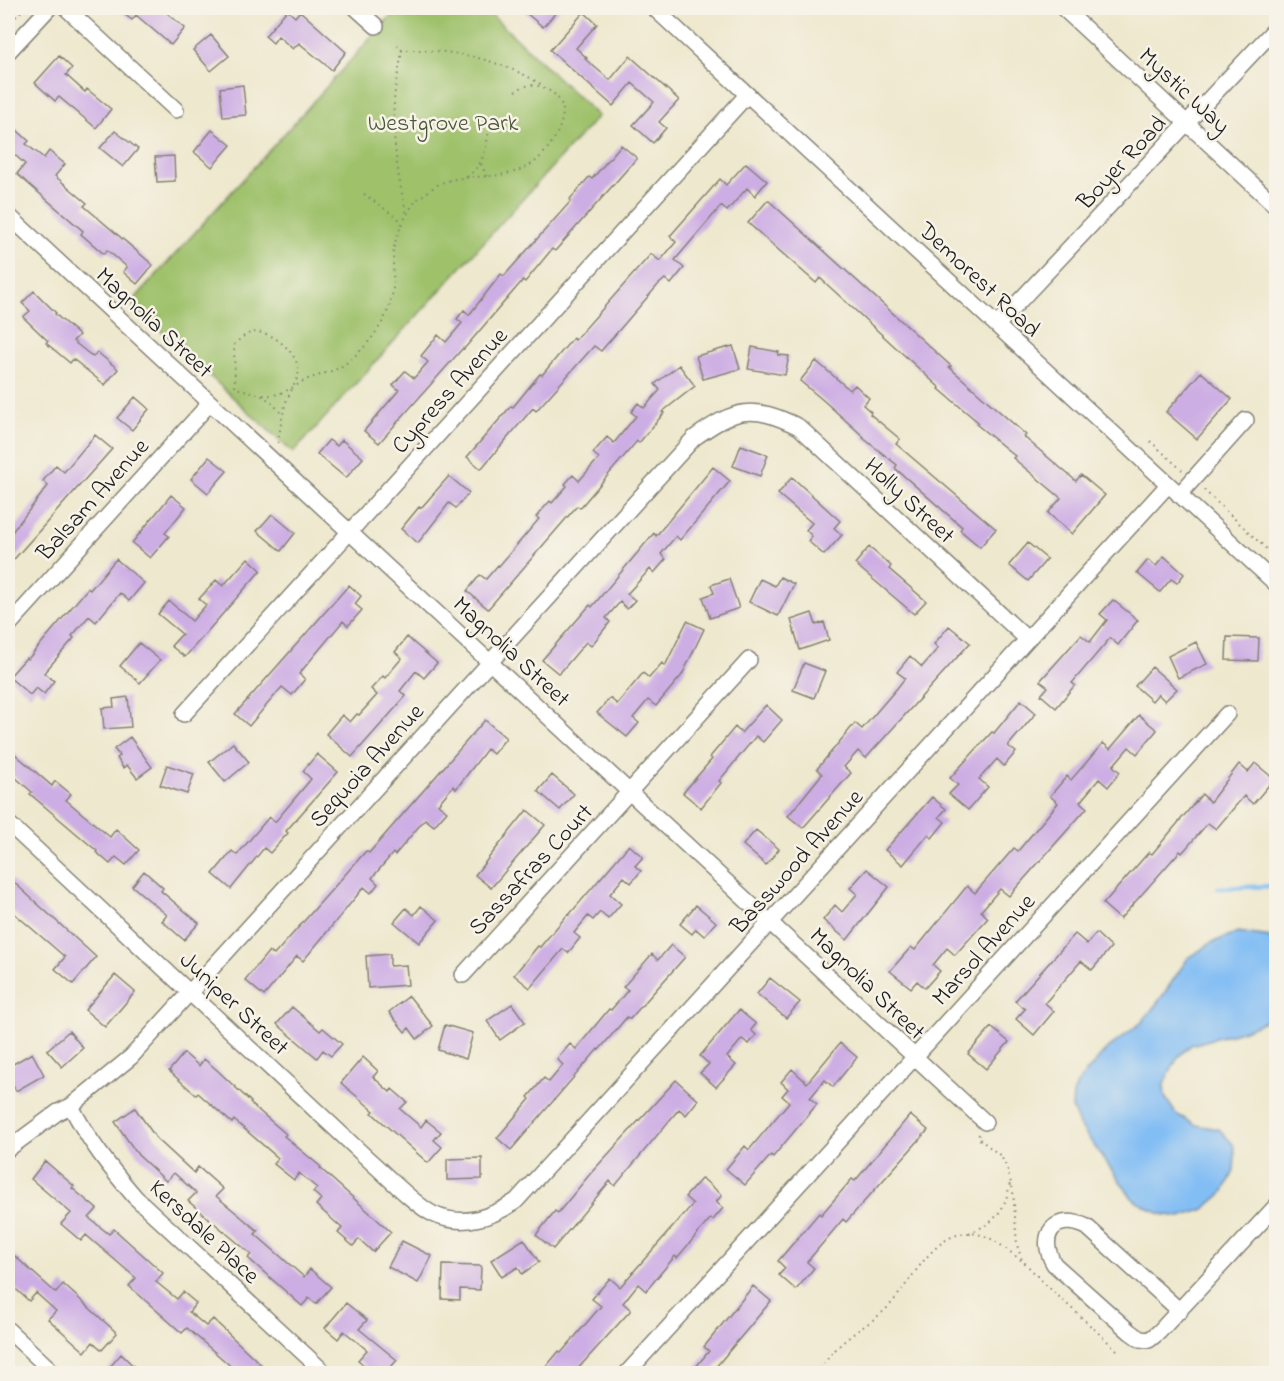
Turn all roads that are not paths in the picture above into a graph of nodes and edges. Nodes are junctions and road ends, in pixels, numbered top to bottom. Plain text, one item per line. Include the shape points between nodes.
1 (49, 8) edge
2 (66, 8) edge
3 (356, 8) edge
4 (654, 8) edge
5 (1064, 8) edge
6 (376, 26) dead end
7 (1276, 28) edge
8 (8, 52) edge
9 (747, 95) junction
10 (176, 110) dead end
11 (1188, 124) junction
12 (1276, 206) edge
13 (8, 215) edge
14 (997, 325) junction
15 (210, 403) junction
16 (753, 411) joint
17 (1246, 420) dead end
18 (1173, 490) junction
19 (350, 533) junction
20 (1276, 584) edge
21 (8, 626) edge
22 (1027, 639) junction
23 (749, 660) dead end
24 (490, 662) junction
25 (184, 714) dead end
26 (1227, 714) dead end
27 (631, 792) junction
28 (8, 823) edge
29 (771, 922) junction
30 (463, 975) dead end
31 (191, 992) junction
32 (914, 1058) junction
33 (71, 1106) junction
34 (985, 1122) dead end
35 (8, 1149) edge
36 (1276, 1206) edge
37 (433, 1214) joint
38 (1180, 1311) junction
39 (8, 1330) edge
40 (55, 1374) edge
41 (326, 1374) edge
42 (626, 1374) edge

1 - 8 street
2 - 10 street
3 - 6 street
4 - 9 street, Demorest Road
5 - 11 street, Mystic Way
7 - 11 street, Boyer Road
9 - 14 street, Demorest Road
9 - 19 street, Cypress Avenue
11 - 12 street, Mystic Way
11 - 14 street, Boyer Road
13 - 15 street, Magnolia Street
14 - 18 street, Demorest Road
15 - 19 street, Magnolia Street
15 - 21 street, Balsam Avenue
16 - 22 street, Holly Street via 799,427
16 - 24 street, Sequoia Avenue via 720,419 694,438
17 - 18 street, Basswood Avenue via 1192,480
18 - 20 street, Demorest Road
18 - 22 street, Basswood Avenue
19 - 24 street, Magnolia Street
19 - 25 street, Cypress Avenue
22 - 29 street, Basswood Avenue
23 - 27 street, Sassafras Court
24 - 27 street, Magnolia Street
24 - 31 street, Sequoia Avenue
26 - 32 street, Marsol Avenue
27 - 29 street, Magnolia Street
27 - 30 street, Sassafras Court
28 - 31 street, Juniper Street
29 - 32 street, Magnolia Street
29 - 37 street, Basswood Avenue via 516,1201 479,1220
31 - 33 street, Sequoia Avenue via 130,1057
31 - 37 street, Juniper Street via 369,1160
32 - 34 street, Magnolia Street
32 - 42 street, Marsol Avenue
33 - 35 street, Sequoia Avenue
33 - 41 street, Kersdale Place via 84,1133 135,1197
36 - 38 street
38 - 38 street via 1149,1340 1140,1339 1054,1264 1046,1244 1048,1233 1066,1221 1087,1227
39 - 40 street

